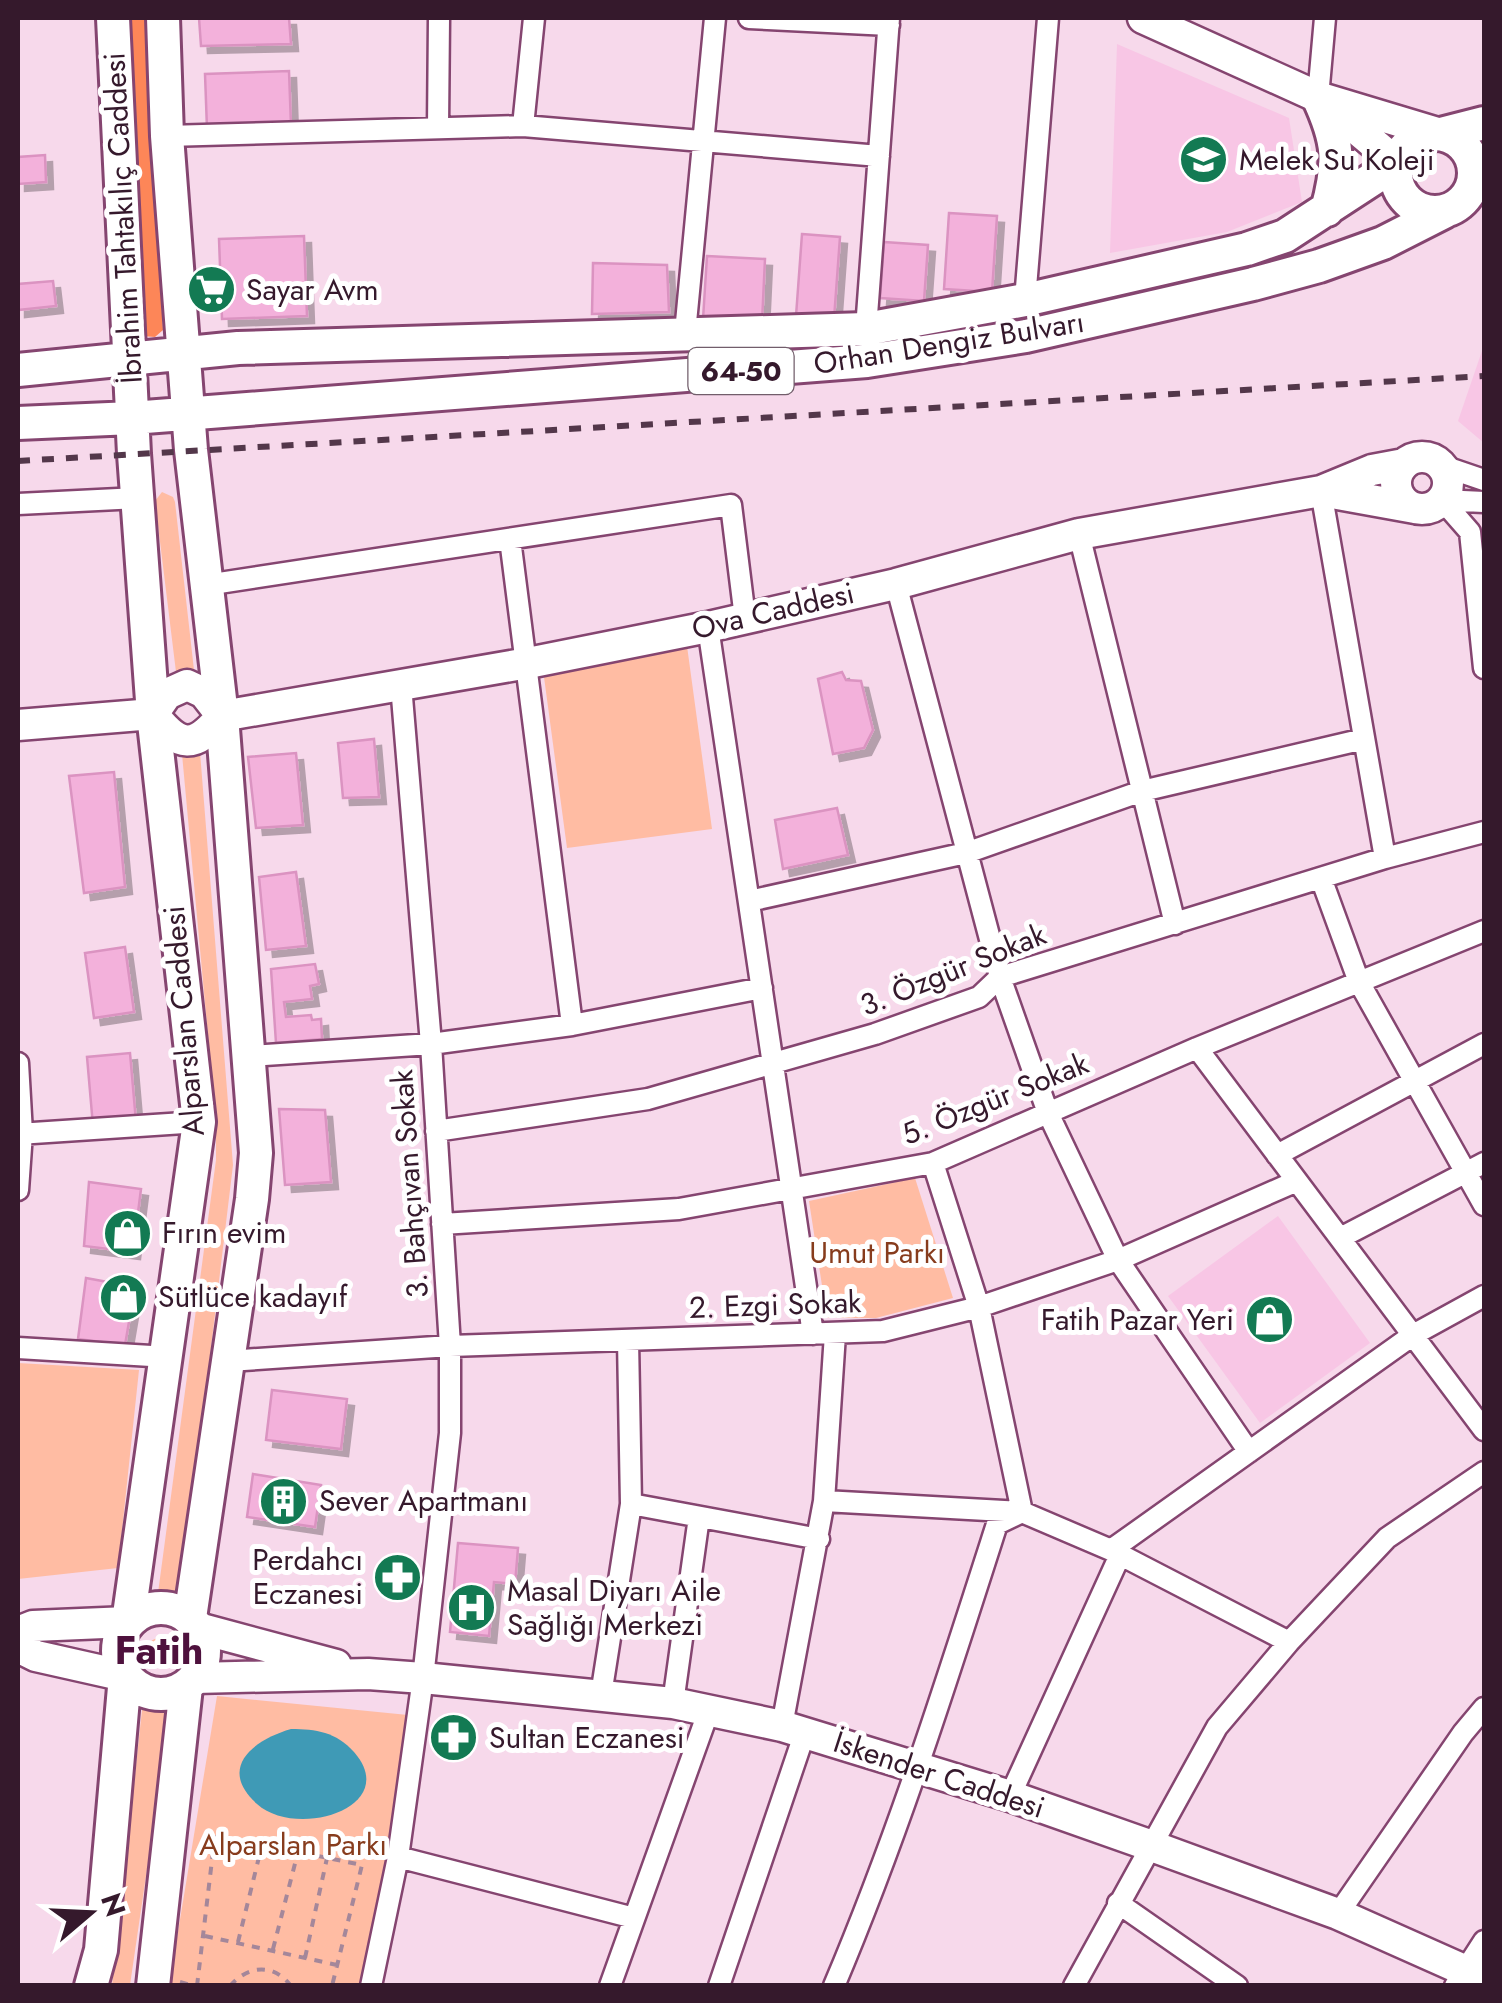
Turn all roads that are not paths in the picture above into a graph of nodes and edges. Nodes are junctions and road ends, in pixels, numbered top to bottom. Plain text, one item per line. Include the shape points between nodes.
1 (114, 18) edge
2 (163, 18) edge
3 (439, 18) edge
4 (534, 18) edge
5 (715, 18) edge
6 (749, 18) edge
7 (1048, 18) edge
8 (1143, 18) edge
9 (1325, 18) edge
10 (889, 21) edge
11 (1179, 26) edge
12 (1318, 97) junction
13 (1484, 123) edge
14 (438, 126) junction
15 (523, 126) junction
16 (1440, 134) junction
17 (167, 136) junction
18 (703, 140) junction
19 (879, 156) junction
20 (1397, 163) junction
21 (1464, 201) edge
22 (1327, 210) junction
23 (1025, 300) junction
24 (866, 329) junction
25 (684, 334) junction
26 (184, 353) junction
27 (130, 358) junction
28 (18, 370) edge
29 (189, 413) junction
30 (132, 418) junction
31 (18, 423) edge
32 (1404, 464) junction
33 (1440, 465) junction
34 (1484, 480) edge
35 (1321, 491) junction
36 (138, 498) junction
37 (1484, 502) edge
38 (18, 504) edge
39 (1429, 504) junction
40 (1078, 534) junction
41 (510, 539) junction
42 (896, 584) junction
43 (206, 585) junction
44 (746, 618) junction
45 (708, 627) junction
46 (528, 663) junction
47 (1484, 668) edge
48 (401, 685) junction
49 (153, 714) junction
50 (222, 716) junction
51 (18, 725) edge
52 (1364, 740) junction
53 (1142, 791) junction
54 (1484, 832) edge
55 (966, 853) junction
56 (1385, 858) junction
57 (1321, 878) junction
58 (749, 901) junction
59 (1175, 924) junction
60 (1484, 931) edge
61 (1000, 977) junction
62 (1360, 982) junction
63 (762, 988) junction
64 (572, 1026) junction
65 (431, 1044) junction
66 (1484, 1044) edge
67 (1196, 1048) junction
68 (249, 1056) junction
69 (18, 1063) edge
70 (773, 1064) junction
71 (1414, 1081) junction
72 (1048, 1113) junction
73 (199, 1122) junction
74 (436, 1132) junction
75 (20, 1133) edge
76 (1277, 1155) junction
77 (933, 1162) junction
78 (1484, 1163) edge
79 (1465, 1173) junction
80 (1297, 1181) junction
81 (18, 1190) edge
82 (792, 1190) junction
83 (1484, 1205) edge
84 (442, 1224) junction
85 (1340, 1238) junction
86 (1118, 1260) junction
87 (1481, 1304) edge
88 (979, 1307) junction
89 (813, 1334) junction
90 (835, 1334) junction
91 (1413, 1335) junction
92 (628, 1340) junction
93 (450, 1346) junction
94 (18, 1348) edge
95 (168, 1357) junction
96 (228, 1361) junction
97 (1484, 1430) edge
98 (1249, 1452) junction
99 (1484, 1472) edge
100 (824, 1502) junction
101 (630, 1504) junction
102 (1022, 1512) junction
103 (699, 1517) junction
104 (818, 1539) junction
105 (1116, 1553) junction
106 (128, 1622) junction
107 (194, 1623) junction
108 (18, 1632) edge
109 (1289, 1642) junction
110 (18, 1647) edge
111 (368, 1674) junction
112 (125, 1676) junction
113 (423, 1678) junction
114 (191, 1682) junction
115 (600, 1695) junction
116 (674, 1703) junction
117 (1484, 1708) edge
118 (710, 1710) junction
119 (793, 1729) junction
120 (919, 1767) junction
121 (1010, 1796) junction
122 (1149, 1846) junction
123 (398, 1857) junction
124 (1118, 1903) junction
125 (1338, 1914) junction
126 (634, 1918) junction
127 (1484, 1941) edge
128 (1468, 1978) edge
129 (91, 1986) edge
130 (153, 1986) edge
131 (371, 1986) edge
132 (610, 1986) edge
133 (720, 1986) edge
134 (834, 1986) edge
135 (1074, 1986) edge
136 (1237, 1986) edge

1 - 27 main road, İbrahim Tahtakılıç Caddesi
2 - 17 main road, İbrahim Tahtakılıç Caddesi
3 - 14 street
4 - 15 street
5 - 18 street
6 - 10 street
7 - 23 street
8 - 11 street
9 - 12 street
10 - 19 street
11 - 12 street
12 - 16 street
12 - 20 street
12 - 22 main road via 1337,148
13 - 16 main road, Orhan Dengiz Bulvarı / 64-50
14 - 15 street
14 - 17 street
15 - 18 street
16 - 20 main road, Orhan Dengiz Bulvarı / 64-50 via 1409,144
16 - 21 main road via 1470,155 1474,179
17 - 26 main road, İbrahim Tahtakılıç Caddesi
18 - 19 street
18 - 25 street
19 - 24 street
20 - 21 main road via 1399,190 1407,200 1430,212
20 - 22 main road, Orhan Dengiz Bulvarı / 64-50
21 - 29 main road, Orhan Dengiz Bulvarı / 64-50 via 1383,243 1319,266 1008,339 867,362
22 - 23 main road, Orhan Dengiz Bulvarı / 64-50 via 1248,249
23 - 24 main road, Orhan Dengiz Bulvarı / 64-50
24 - 25 main road, Orhan Dengiz Bulvarı / 64-50
25 - 26 main road, Orhan Dengiz Bulvarı / 64-50
26 - 27 main road, Orhan Dengiz Bulvarı / 64-50
26 - 29 main road, İbrahim Tahtakılıç Caddesi
27 - 28 main road, Orhan Dengiz Bulvarı / 64-50
27 - 30 main road, İbrahim Tahtakılıç Caddesi
29 - 30 main road, Orhan Dengiz Bulvarı / 64-50
29 - 43 main road, Alparslan Caddesi
30 - 31 main road, Orhan Dengiz Bulvarı / 64-50
30 - 36 main road, Alparslan Caddesi
32 - 33 street via 1420,457
32 - 35 street
32 - 39 street via 1396,486 1402,500
33 - 34 street
33 - 39 street via 1448,482
35 - 39 street
35 - 40 street, Ova Caddesi
35 - 52 street
36 - 38 street
36 - 49 main road, Alparslan Caddesi
37 - 39 street
39 - 47 street via 1470,532
40 - 42 street, Ova Caddesi
40 - 53 street
41 - 43 street
41 - 44 street via 731,506
41 - 46 street
42 - 44 street, Ova Caddesi
42 - 55 street
43 - 50 main road, Alparslan Caddesi
44 - 45 street, Ova Caddesi
45 - 46 street, Ova Caddesi
45 - 58 street
46 - 48 street, Ova Caddesi
46 - 64 street
48 - 50 street, Ova Caddesi
48 - 65 street, 3. Bahçıvan Sokak
49 - 50 street, Ova Caddesi via 170,737 190,742
49 - 50 street via 168,694 187,685 204,692
49 - 51 street
49 - 73 main road, Alparslan Caddesi
50 - 68 main road, Alparslan Caddesi
52 - 53 street
52 - 56 street
53 - 55 street
53 - 59 street
54 - 56 street, 3. Özgür Sokak
55 - 58 street
55 - 61 street
56 - 57 street, 3. Özgür Sokak
57 - 59 street, 3. Özgür Sokak
57 - 62 street
58 - 63 street
59 - 61 street, 3. Özgür Sokak
60 - 62 street, 5. Özgür Sokak
61 - 70 street, 3. Özgür Sokak via 979,998
61 - 72 street
62 - 67 street, 5. Özgür Sokak
62 - 71 street
63 - 64 street
63 - 70 street
64 - 65 street
65 - 68 street
65 - 74 street, 3. Bahçıvan Sokak
66 - 71 street
67 - 72 street, 5. Özgür Sokak
67 - 76 street
68 - 96 main road, Alparslan Caddesi via 256,1152
69 - 75 street
70 - 74 street, 3. Özgür Sokak via 648,1099
70 - 82 street
71 - 76 street
71 - 79 street
72 - 77 street, 5. Özgür Sokak
72 - 86 street
73 - 75 street
73 - 95 main road, Alparslan Caddesi
74 - 84 street, 3. Bahçıvan Sokak
75 - 81 street
76 - 80 street
77 - 82 street, 5. Özgür Sokak
77 - 88 street
78 - 79 street
79 - 83 street
79 - 85 street
80 - 85 street
80 - 86 street, 2. Ezgi Sokak
82 - 84 street, 5. Özgür Sokak via 679,1209
82 - 89 street
84 - 93 street, 3. Bahçıvan Sokak
85 - 91 street
86 - 88 street, 2. Ezgi Sokak
86 - 98 street
87 - 91 street
88 - 90 street, 2. Ezgi Sokak via 883,1332
88 - 102 street
89 - 90 street, 2. Ezgi Sokak
89 - 92 street, 2. Ezgi Sokak
90 - 100 street
91 - 97 street
91 - 98 street
92 - 93 street, 2. Ezgi Sokak
92 - 101 street
93 - 96 street, 2. Ezgi Sokak
93 - 113 street, 3. Bahçıvan Sokak via 450,1433
94 - 95 street
95 - 106 main road, Alparslan Caddesi
96 - 107 main road, Alparslan Caddesi
98 - 105 street
99 - 109 street via 1387,1538
100 - 102 street
100 - 104 street
101 - 103 street
101 - 115 street
102 - 105 street
102 - 120 street via 997,1524
103 - 104 street
103 - 116 street
104 - 119 street
105 - 109 street
105 - 121 street
106 - 107 main road via 166,1608
106 - 108 street
106 - 112 main road, Alparslan Caddesi via 117,1648
107 - 111 street
107 - 114 main road, Alparslan Caddesi via 204,1654
109 - 122 street via 1217,1726
110 - 112 street
111 - 113 street, İskender Caddesi
111 - 114 street
112 - 114 main road via 161,1695
112 - 129 main road, Alparslan Caddesi via 101,1950
113 - 115 street, İskender Caddesi
113 - 123 street, 3. Bahçıvan Sokak
114 - 130 main road, Alparslan Caddesi
115 - 116 street, İskender Caddesi
116 - 118 street, İskender Caddesi
117 - 125 street
118 - 119 street, İskender Caddesi
118 - 126 street
119 - 120 street, İskender Caddesi
119 - 133 street
120 - 121 street, İskender Caddesi
120 - 134 street
121 - 122 street, İskender Caddesi
122 - 124 street
122 - 125 street, İskender Caddesi
123 - 126 street
123 - 131 street, 3. Bahçıvan Sokak
124 - 135 street
124 - 136 street
125 - 128 street, İskender Caddesi
126 - 132 street
127 - 128 street

